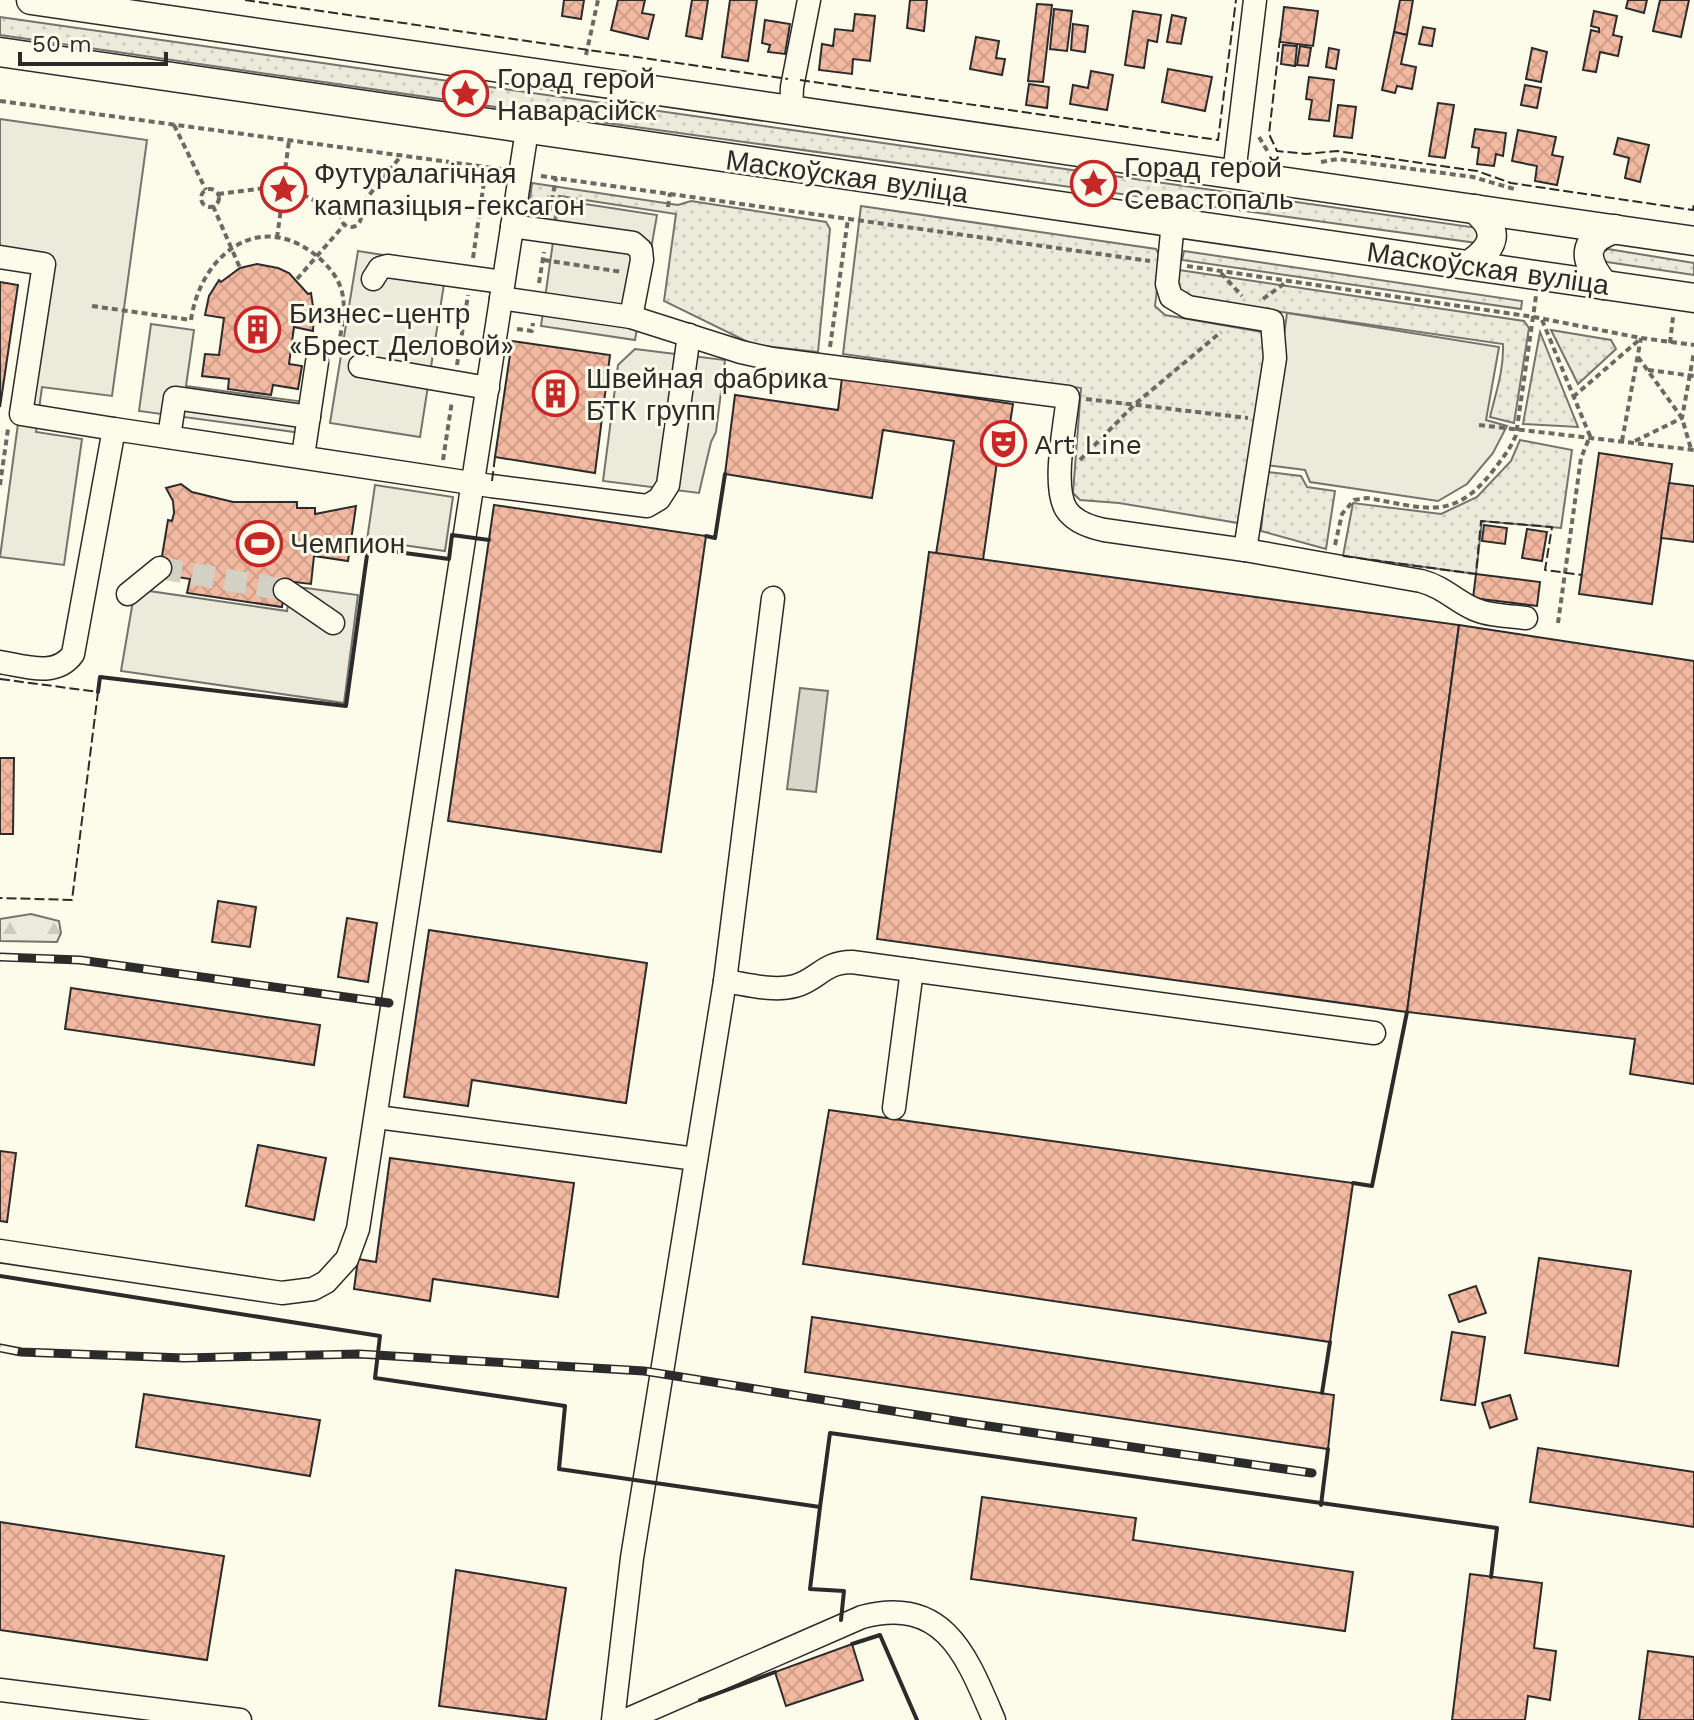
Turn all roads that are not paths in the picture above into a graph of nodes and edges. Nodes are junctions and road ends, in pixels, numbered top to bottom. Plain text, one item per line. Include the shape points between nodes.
1 (31, 0) edge
2 (809, 0) edge
3 (1255, 0) edge
4 (0, 52) edge
5 (791, 110) junction
6 (527, 130) junction
7 (1235, 162) junction
8 (1475, 209) junction
9 (1173, 222) junction
10 (512, 226) junction
11 (1615, 229) junction
12 (1694, 241) edge
13 (0, 257) edge
14 (1469, 265) junction
15 (373, 279) dead end
16 (1604, 285) junction
17 (502, 290) junction
18 (1694, 298) edge
19 (631, 317) junction
20 (689, 335) junction
21 (317, 362) road end
22 (360, 366) dead end
23 (488, 388) junction
24 (309, 417) junction
25 (114, 429) junction
26 (169, 437) junction
27 (303, 456) junction
28 (474, 483) junction
29 (1245, 550) junction
30 (160, 568) dead end
31 (285, 590) tunnel mouth
32 (128, 594) dead end
33 (773, 598) dead end
34 (1526, 618) dead end
35 (333, 623) dead end
36 (0, 662) edge
37 (912, 970) junction
38 (725, 981) junction
39 (1374, 1033) dead end
40 (894, 1108) dead end
41 (377, 1117) junction
42 (696, 1159) junction
43 (0, 1251) edge
44 (0, 1690) edge
45 (240, 1720) edge
46 (613, 1720) edge
47 (626, 1720) edge
48 (994, 1720) edge

1 - 5 main road, Маскоўская вуліца
2 - 5 street
3 - 7 street
4 - 6 main road, Маскоўская вуліца
5 - 7 main road, Маскоўская вуліца
6 - 9 main road, Маскоўская вуліца
6 - 10 street
7 - 8 main road, Маскоўская вуліца
8 - 11 main road, Маскоўская вуліца
8 - 14 main road via 1486,219 1491,245
9 - 14 main road, Маскоўская вуліца
9 - 29 street via 1168,291 1176,301 1272,321 1272,379
10 - 17 street
10 - 19 street via 633,243 642,255
11 - 12 main road, Маскоўская вуліца
11 - 16 main road via 1599,234 1590,247 1588,260
13 - 25 street via 44,264 21,414
14 - 16 main road, Маскоўская вуліца
15 - 17 street via 387,266 470,278
16 - 18 main road, Маскоўская вуліца
17 - 19 street via 537,303
17 - 23 street
19 - 20 street
20 - 28 street via 668,485 659,499 640,507
20 - 29 street via 772,359 1068,397 1060,479 1062,499 1073,517 1093,527
21 - 24 street
22 - 23 street
23 - 28 street
24 - 26 street via 175,398
24 - 27 street
25 - 26 street
25 - 36 street via 76,647 68,662 48,669
26 - 27 street
27 - 28 street
28 - 41 street
29 - 34 street via 1421,581 1482,612
30 - 32 street
31 - 35 street
33 - 38 street
37 - 38 street via 842,962 783,988
37 - 39 street
37 - 40 street
38 - 42 street
41 - 42 street
41 - 43 street via 353,1245 338,1272 313,1289 282,1293
42 - 46 street via 632,1558
44 - 45 street
47 - 48 street via 862,1617 892,1611 926,1618 954,1640

